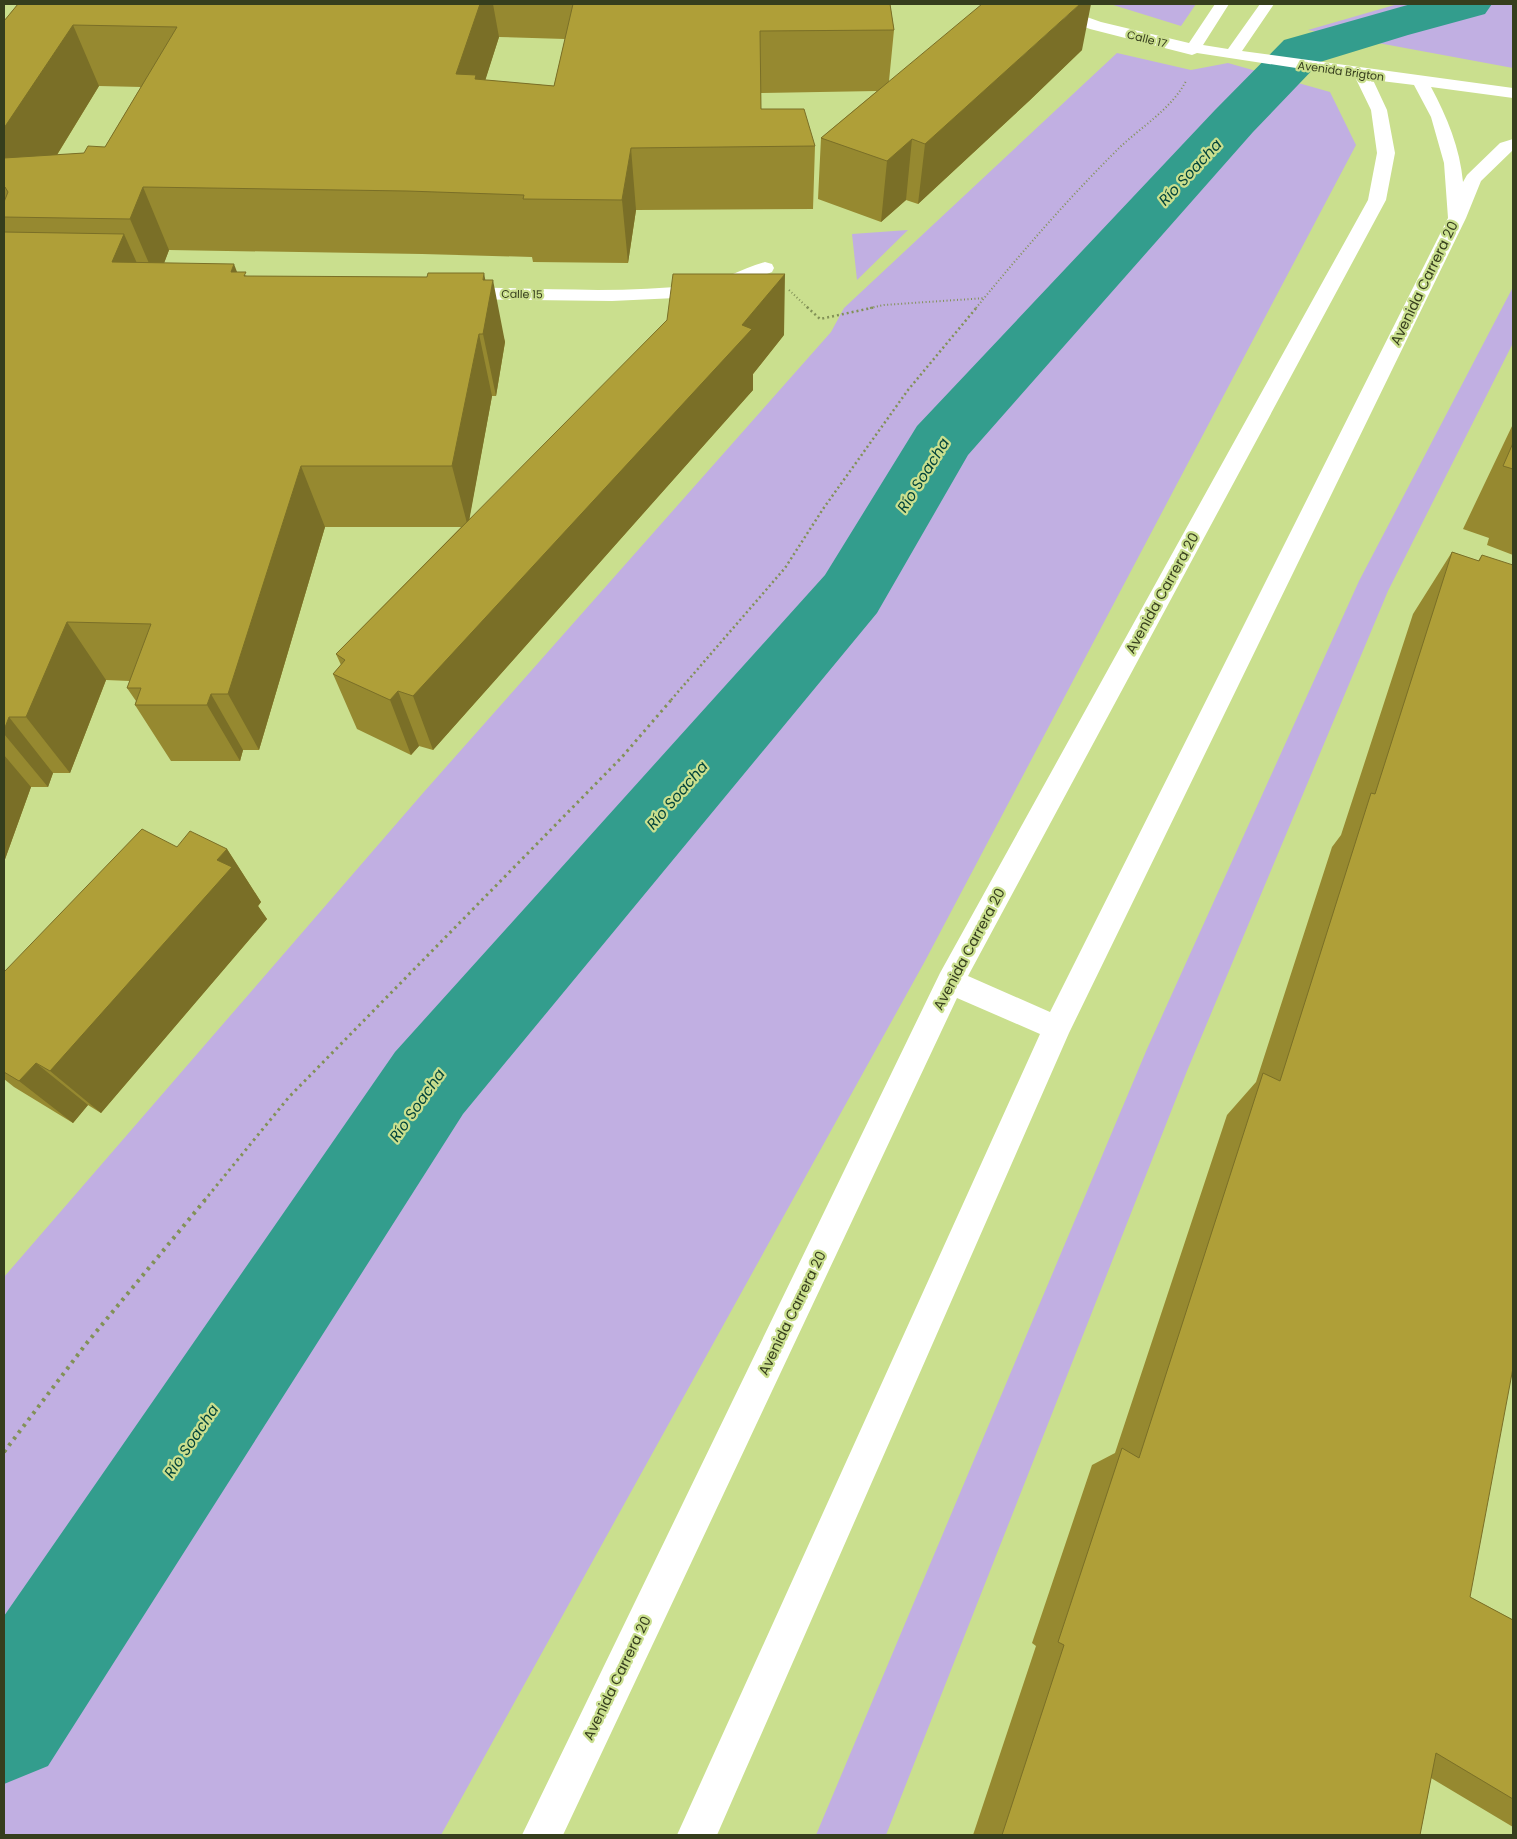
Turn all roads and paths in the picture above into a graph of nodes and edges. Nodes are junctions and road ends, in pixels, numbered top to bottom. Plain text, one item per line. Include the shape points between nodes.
1 (1037, 4) edge
2 (1222, 4) edge
3 (1267, 4) edge
4 (1192, 50) junction
5 (1232, 55) junction
6 (1261, 59) joint
7 (1362, 74) junction
8 (1422, 82) junction
9 (1513, 93) edge
10 (1513, 144) edge
11 (1457, 218) junction
12 (765, 268) joint
13 (443, 293) edge
14 (985, 298) junction
15 (950, 982) junction
16 (1057, 1028) junction
17 (4, 1452) edge
18 (542, 1835) edge
19 (697, 1835) edge

1 - 4 street, Calle 17 via 1092,26
2 - 4 street
3 - 5 street
4 - 5 street, Calle 17
4 - 14 path via 1191,70 1180,95 1118,148 1044,226
5 - 6 street, Calle 17
6 - 7 street, Avenida Brigton
7 - 8 street, Avenida Brigton
7 - 15 street, Avenida Carrera 20 via 1379,110 1386,153 1377,200
8 - 9 street
8 - 11 street, Avenida Carrera 20 via 1439,117 1453,163
10 - 11 street via 1473,179
11 - 16 street, Avenida Carrera 20
12 - 13 street, Calle 15 via 720,286 697,291 612,295
12 - 14 path via 820,319 884,305
14 - 17 path via 908,390 785,568 622,756 289,1097 86,1344
15 - 16 street
15 - 18 street, Avenida Carrera 20
16 - 19 street, Avenida Carrera 20

